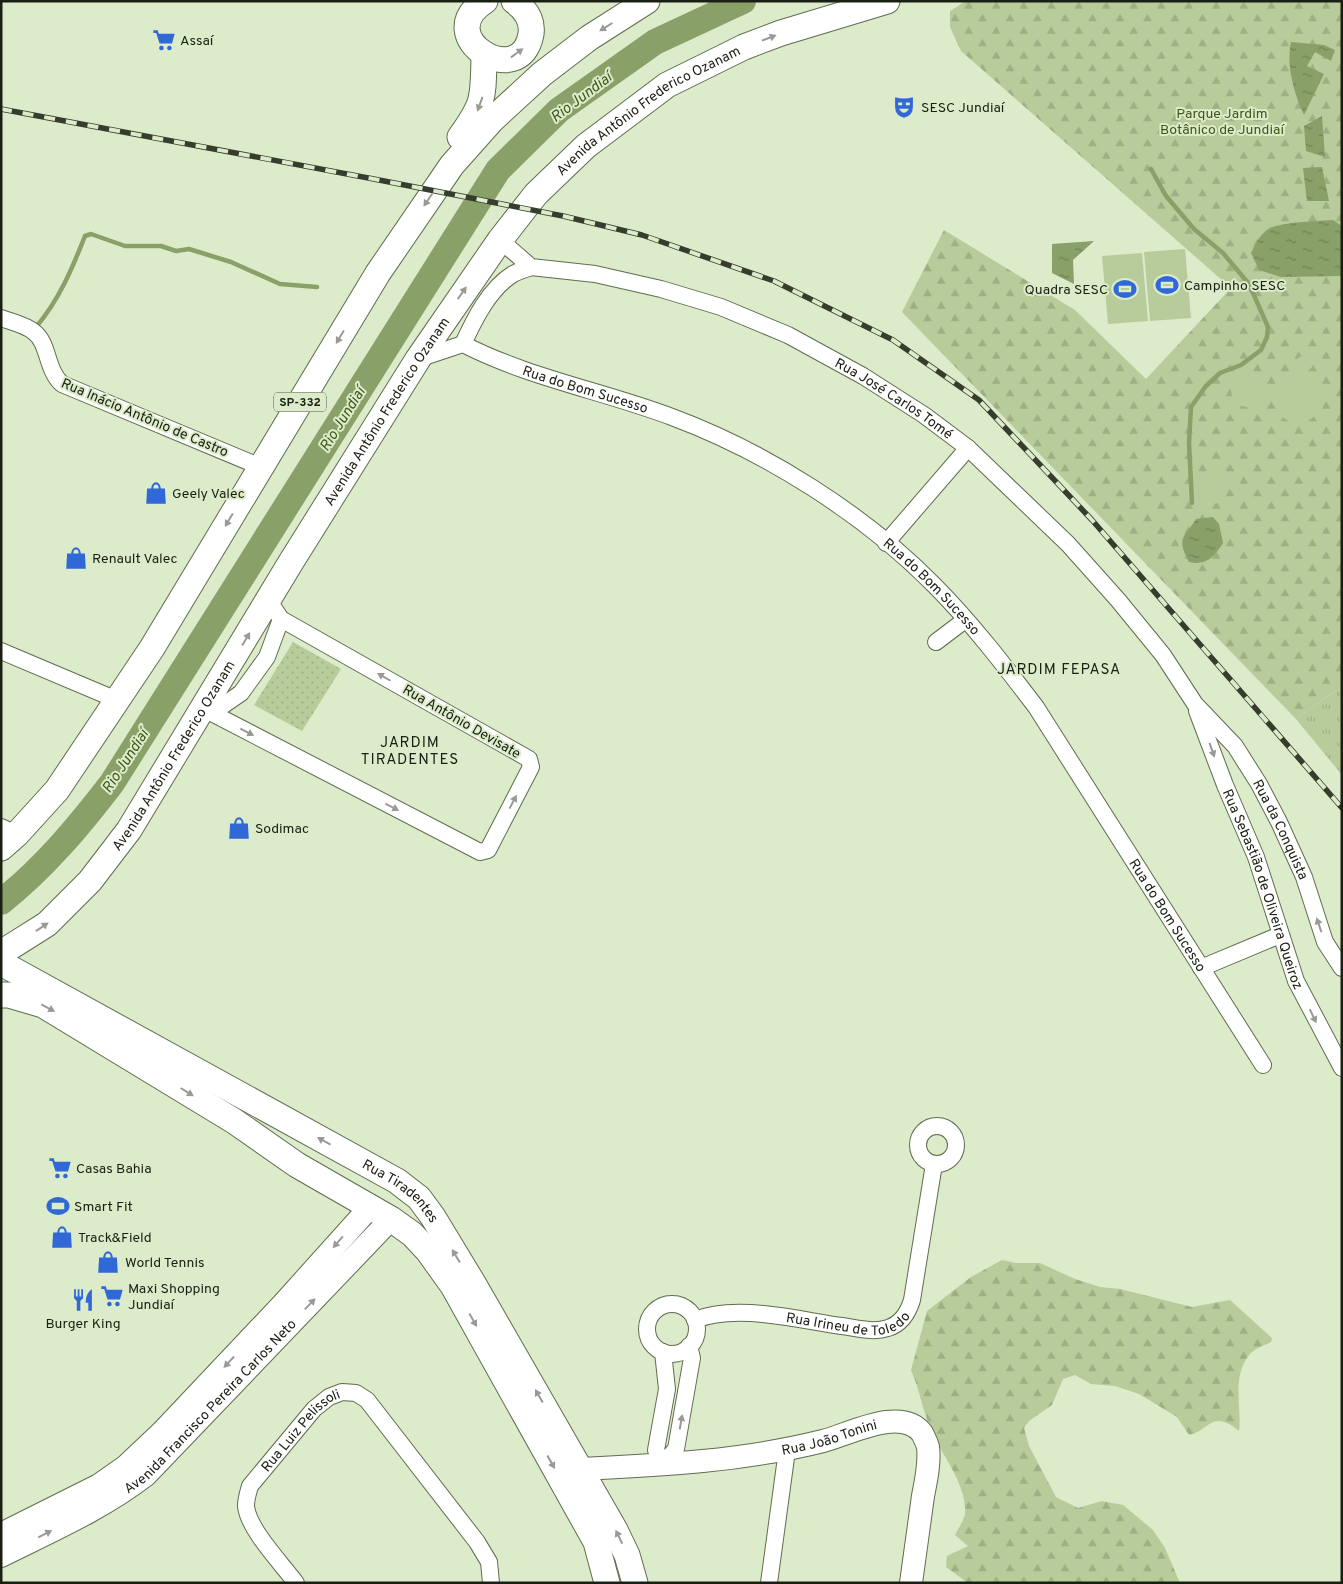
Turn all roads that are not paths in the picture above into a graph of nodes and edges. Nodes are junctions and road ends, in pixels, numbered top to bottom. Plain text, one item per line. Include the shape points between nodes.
1 (515, 1) edge
2 (521, 1) edge
3 (648, 1) edge
4 (887, 1) edge
5 (472, 7) edge
6 (484, 56) junction
7 (452, 165) junction
8 (500, 240) junction
9 (532, 267) junction
10 (1, 318) edge
11 (463, 344) junction
12 (418, 359) junction
13 (968, 448) junction
14 (261, 467) junction
15 (886, 543) junction
16 (275, 610) junction
17 (965, 620) junction
18 (936, 642) dead end
19 (1, 651) edge
20 (117, 700) junction
21 (1195, 704) junction
22 (208, 711) junction
23 (7, 836) edge
24 (1280, 935) junction
25 (1, 953) edge
26 (1, 963) edge
27 (1201, 968) junction
28 (1342, 968) edge
29 (1, 995) edge
30 (1263, 1065) dead end
31 (1342, 1068) edge
32 (352, 1156) junction
33 (934, 1164) dead end
34 (297, 1165) junction
35 (397, 1180) junction
36 (371, 1206) junction
37 (394, 1214) junction
38 (433, 1217) junction
39 (695, 1320) junction
40 (690, 1346) junction
41 (663, 1352) junction
42 (787, 1450) junction
43 (662, 1465) junction
44 (126, 1466) junction
45 (581, 1469) junction
46 (95, 1509) junction
47 (1, 1534) edge
48 (1, 1556) edge
49 (296, 1583) edge
50 (491, 1583) edge
51 (607, 1583) edge
52 (635, 1583) edge
53 (769, 1583) edge
54 (911, 1583) edge

1 - 2 main road
6 -> 1 main road via 502,60 510,58 518,54 529,40 531,22
3 -> 7 main road, SP-332 via 589,38 542,74 492,120
8 -> 4 main road, Avenida Antônio Frederico Ozanam via 536,194 586,146 667,85 744,47
5 - 6 main road via 468,30 471,42
6 -> 7 main road via 483,98 477,114 456,142
7 -> 14 main road, SP-332 via 378,273
8 - 9 street
12 -> 8 main road, Avenida Antônio Frederico Ozanam
9 - 11 street via 512,275 494,293 476,317
9 - 13 street, Rua José Carlos Tomé via 595,274 721,307 788,335 863,376
10 - 14 street, Rua Inácio Antônio de Castro via 35,332 54,377 62,384
11 - 12 street
11 - 15 street, Rua do Bom Sucesso via 495,360 673,417 737,446 816,489
12 - 16 main road, Avenida Antônio Frederico Ozanam
13 - 15 street
13 - 21 street, Rua José Carlos Tomé via 1068,544 1118,600 1163,655
14 -> 20 main road, SP-332 via 167,624
15 - 17 street, Rua do Bom Sucesso via 934,585
22 -> 16 main road, Avenida Antônio Frederico Ozanam
22 -> 16 street, Rua Antônio Devisate via 480,852 488,850 532,767 529,759
17 - 18 street
17 - 27 street, Rua do Bom Sucesso via 1000,658 1036,707
19 - 20 street
20 - 23 main road, SP-332 via 57,790
21 -> 24 street, Rua Sebastião de Oliveira Queiroz via 1256,858
28 -> 21 street, Rua da Conquista via 1325,942 1304,877 1259,784 1235,746
25 -> 22 main road, Avenida Antônio Frederico Ozanam via 48,924 90,881 129,830
24 - 27 street
24 -> 31 street, Rua Sebastião de Oliveira Queiroz via 1296,981
32 -> 26 main road, Rua Tiradentes
27 - 30 street, Rua do Bom Sucesso
29 -> 34 main road, Rua Tiradentes via 43,1005 234,1121
32 - 34 main road via 355,1174 344,1182 314,1168
32 - 35 main road, Rua Tiradentes
33 - 39 street, Rua Irineu de Toledo via 912,1300 906,1314 896,1324 872,1330 732,1311
34 - 36 main road, Rua Tiradentes
35 - 37 main road
35 - 38 main road, Rua Tiradentes via 419,1198
36 - 37 main road, Rua Tiradentes
36 -> 44 street, Avenida Francisco Pereira Carlos Neto via 162,1432
37 - 38 main road via 412,1210
46 -> 37 street, Avenida Francisco Pereira Carlos Neto via 146,1475
37 -> 51 main road, Rua Tiradentes via 454,1286 596,1542
45 -> 38 main road, Rua Tiradentes
39 - 40 street via 696,1334
39 - 41 street via 687,1309 674,1304 660,1306 654,1311 647,1323 648,1337
40 - 41 street via 677,1353
43 -> 40 street via 676,1448 692,1358
41 - 43 street via 667,1389 656,1450
42 - 43 street, Rua João Tonini via 735,1459
42 - 53 street
42 - 54 street, Rua João Tonini via 891,1420 904,1421 922,1434 928,1446 928,1469
43 - 45 street, Rua João Tonini
44 - 46 street via 111,1496
44 - 47 street, Avenida Francisco Pereira Carlos Neto via 99,1485
52 -> 45 main road, Rua Tiradentes via 628,1555
48 -> 46 street, Avenida Francisco Pereira Carlos Neto
49 - 50 street, Rua Luiz Pelissoli via 250,1521 246,1497 250,1486 314,1409 342,1392 356,1393 367,1400 477,1542 488,1562

